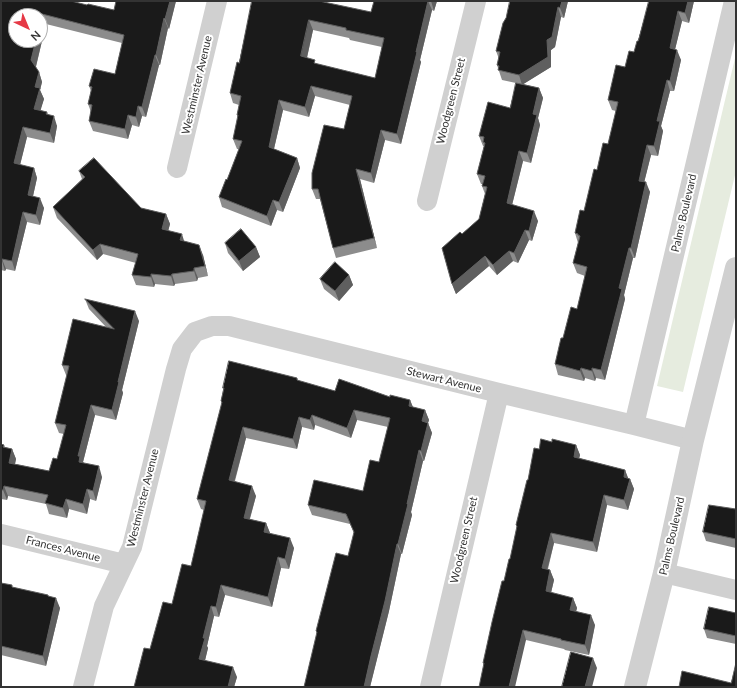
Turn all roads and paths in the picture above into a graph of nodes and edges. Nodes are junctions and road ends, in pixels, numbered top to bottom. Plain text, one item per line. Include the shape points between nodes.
1 (216, 1) edge
2 (476, 1) edge
3 (734, 1) edge
4 (177, 168) dead end
5 (427, 201) dead end
6 (736, 268) edge
7 (731, 312) edge
8 (195, 332) joint
9 (499, 393) junction
10 (634, 424) junction
11 (693, 440) junction
12 (1, 534) edge
13 (124, 564) junction
14 (664, 574) junction
15 (736, 590) edge
16 (83, 687) edge
17 (430, 687) edge
18 (635, 687) edge

1 - 4 street, Westminster Avenue
2 - 5 street, Woodgreen Street
3 - 10 street, Palms Boulevard
6 - 7 street, Palms Boulevard
7 - 11 street, Palms Boulevard
8 - 9 street, Stewart Avenue via 212,326 229,326
8 - 13 street, Westminster Avenue via 182,349 132,547
9 - 10 street, Stewart Avenue
9 - 17 street, Woodgreen Street
10 - 11 street, Stewart Avenue
11 - 14 street, Palms Boulevard
12 - 13 street, Frances Avenue
13 - 16 street, Westminster Avenue via 104,606
14 - 15 street
14 - 18 street, Palms Boulevard

